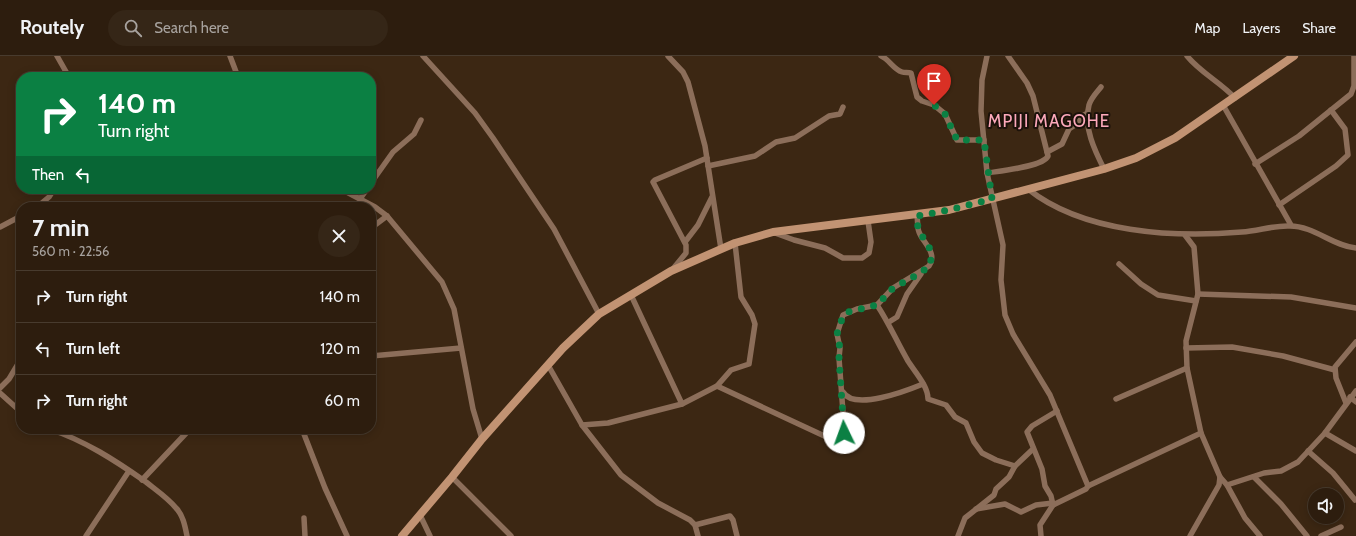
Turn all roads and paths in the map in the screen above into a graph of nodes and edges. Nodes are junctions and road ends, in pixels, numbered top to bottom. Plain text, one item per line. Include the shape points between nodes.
1 (57, 56) edge
2 (230, 56) edge
3 (423, 56) edge
4 (668, 56) edge
5 (880, 56) edge
6 (987, 56) edge
7 (1008, 56) edge
8 (1187, 56) edge
9 (1294, 56) edge
10 (1355, 57) edge
11 (66, 72) edge
12 (236, 72) edge
13 (1101, 86) dead end
14 (1235, 98) junction
15 (1223, 105) junction
16 (843, 107) dead end
17 (1331, 110) junction
18 (1088, 114) junction
19 (420, 120) dead end
20 (984, 140) junction
21 (1047, 152) junction
22 (707, 158) junction
23 (1255, 164) junction
24 (708, 166) junction
25 (1104, 169) junction
26 (987, 173) junction
27 (376, 176) edge
28 (1028, 189) junction
29 (51, 194) edge
30 (351, 194) edge
31 (363, 194) edge
32 (712, 197) junction
33 (360, 198) junction
34 (992, 199) junction
35 (43, 202) edge
36 (366, 202) edge
37 (1279, 205) junction
38 (376, 209) edge
39 (387, 216) junction
40 (917, 216) junction
41 (16, 219) edge
42 (868, 221) junction
43 (376, 224) edge
44 (1291, 226) junction
45 (0, 227) edge
46 (773, 232) junction
47 (1184, 235) junction
48 (685, 242) junction
49 (735, 244) junction
50 (1354, 247) edge
51 (721, 249) junction
52 (1356, 253) edge
53 (1119, 264) dead end
54 (670, 272) junction
55 (922, 272) junction
56 (1198, 294) junction
57 (631, 295) junction
58 (1196, 301) junction
59 (877, 305) junction
60 (1356, 308) edge
61 (599, 314) junction
62 (889, 322) junction
63 (1356, 342) edge
64 (461, 348) junction
65 (1186, 348) junction
66 (376, 356) edge
67 (548, 365) junction
68 (16, 367) edge
69 (1187, 368) junction
70 (1335, 370) junction
71 (923, 384) junction
72 (718, 386) junction
73 (0, 388) edge
74 (842, 390) junction
75 (1356, 391) edge
76 (0, 394) edge
77 (1116, 399) dead end
78 (1348, 400) junction
79 (1356, 402) edge
80 (682, 404) junction
81 (16, 408) edge
82 (1057, 411) junction
83 (582, 425) junction
84 (1201, 433) junction
85 (1325, 433) junction
86 (65, 434) edge
87 (185, 434) edge
88 (304, 434) edge
89 (482, 439) junction
90 (1033, 449) junction
91 (1356, 450) edge
92 (1308, 451) junction
93 (1015, 466) junction
94 (128, 471) junction
95 (452, 477) junction
96 (1220, 477) junction
97 (1254, 477) junction
98 (142, 480) junction
99 (1227, 485) junction
100 (1088, 486) junction
101 (1355, 500) edge
102 (1053, 504) junction
103 (975, 509) junction
104 (420, 515) junction
105 (304, 518) dead end
106 (695, 525) junction
107 (1341, 527) dead end
108 (86, 536) edge
109 (187, 536) edge
110 (305, 536) edge
111 (347, 536) edge
112 (402, 536) edge
113 (430, 536) edge
114 (511, 536) edge
115 (698, 536) edge
116 (737, 536) edge
117 (958, 536) edge
118 (1041, 536) edge
119 (1190, 536) edge
120 (1260, 536) edge
121 (1307, 536) edge
122 (1321, 536) edge

1 - 11 street
2 - 12 street
3 - 61 street via 475,113 497,144 554,229
4 - 22 street via 683,72 688,82
5 - 20 street via 902,72 910,72 917,97 945,114 957,140
6 - 20 street via 980,110
7 - 21 street via 1033,96
8 - 14 street via 1206,75 1221,83
9 - 14 street
10 - 17 street via 1353,90
13 - 18 street via 1092,99
14 - 15 street
15 - 23 street
15 - 25 street via 1158,149
16 - 24 street via 840,114 829,116 795,138 776,142 755,156
17 - 23 street via 1299,136
17 - 37 street via 1345,129 1348,154 1336,166
18 - 21 street via 1082,116 1078,123 1069,129 1062,144
18 - 25 street via 1094,148
19 - 27 street via 414,134 393,152
20 - 26 street
21 - 26 street via 1047,158 1036,163
22 - 24 street
22 - 48 street via 653,182
23 - 37 street
24 - 32 street
25 - 28 street
26 - 34 street
28 - 34 street
28 - 47 street via 1043,202 1083,218 1145,231
29 - 35 street
30 - 33 street
31 - 33 street
32 - 48 street via 698,225
32 - 51 street
33 - 36 street
34 - 40 street
34 - 82 street via 1003,246 1001,280 1005,315 1013,334 1039,374
37 - 44 street
38 - 39 street
39 - 43 street
39 - 64 street via 442,282 454,309
40 - 42 street
40 - 55 street via 918,229 932,257 931,263
41 - 45 street
42 - 46 street
42 - 46 street via 869,253 862,258 843,258 825,248
44 - 47 street
44 - 50 street via 1322,234
46 - 49 street
47 - 56 street via 1194,247
48 - 54 street via 686,253
49 - 51 street
49 - 72 street via 740,297 755,324 749,364 731,370
50 - 52 street
51 - 54 street
53 - 58 street via 1158,295
54 - 57 street
55 - 59 street via 893,288
55 - 62 street via 907,294 897,317
56 - 58 street
56 - 60 street via 1291,297
57 - 61 street
57 - 80 street
58 - 65 street
59 - 62 street
59 - 74 street via 848,312 840,320 837,334
61 - 67 street
62 - 71 street
63 - 70 street
64 - 66 street
64 - 89 street via 473,409
65 - 69 street
65 - 70 street via 1232,348 1283,356
67 - 83 street
67 - 89 street
68 - 73 street
69 - 77 street
69 - 84 street
70 - 78 street
71 - 74 street via 889,397 876,398 851,399 846,397
71 - 93 street via 928,399 946,405 955,417 966,423 982,453
72 - 74 street via 833,440 842,438 844,433
72 - 80 street
75 - 78 street
76 - 81 street
78 - 79 street
78 - 85 street
80 - 83 street via 608,423
82 - 90 street via 1028,430 1027,435
82 - 100 street
83 - 106 street via 630,484
84 - 96 street
84 - 100 street
85 - 91 street
85 - 92 street
86 - 94 street
87 - 98 street
88 - 111 street
89 - 95 street
90 - 93 street
90 - 102 street
92 - 97 street via 1288,468
92 - 101 street via 1333,473
93 - 103 street via 995,493
94 - 98 street
94 - 108 street
95 - 104 street
95 - 114 street
96 - 99 street
96 - 119 street via 1219,485
97 - 99 street
97 - 121 street via 1281,504
98 - 109 street via 178,509
99 - 120 street via 1245,518
100 - 102 street via 1086,490
102 - 103 street via 1036,505 1021,512 1005,504
102 - 118 street via 1040,525
103 - 117 street via 962,521
104 - 112 street
104 - 113 street
105 - 110 street
106 - 115 street
106 - 116 street via 730,516
107 - 122 street

